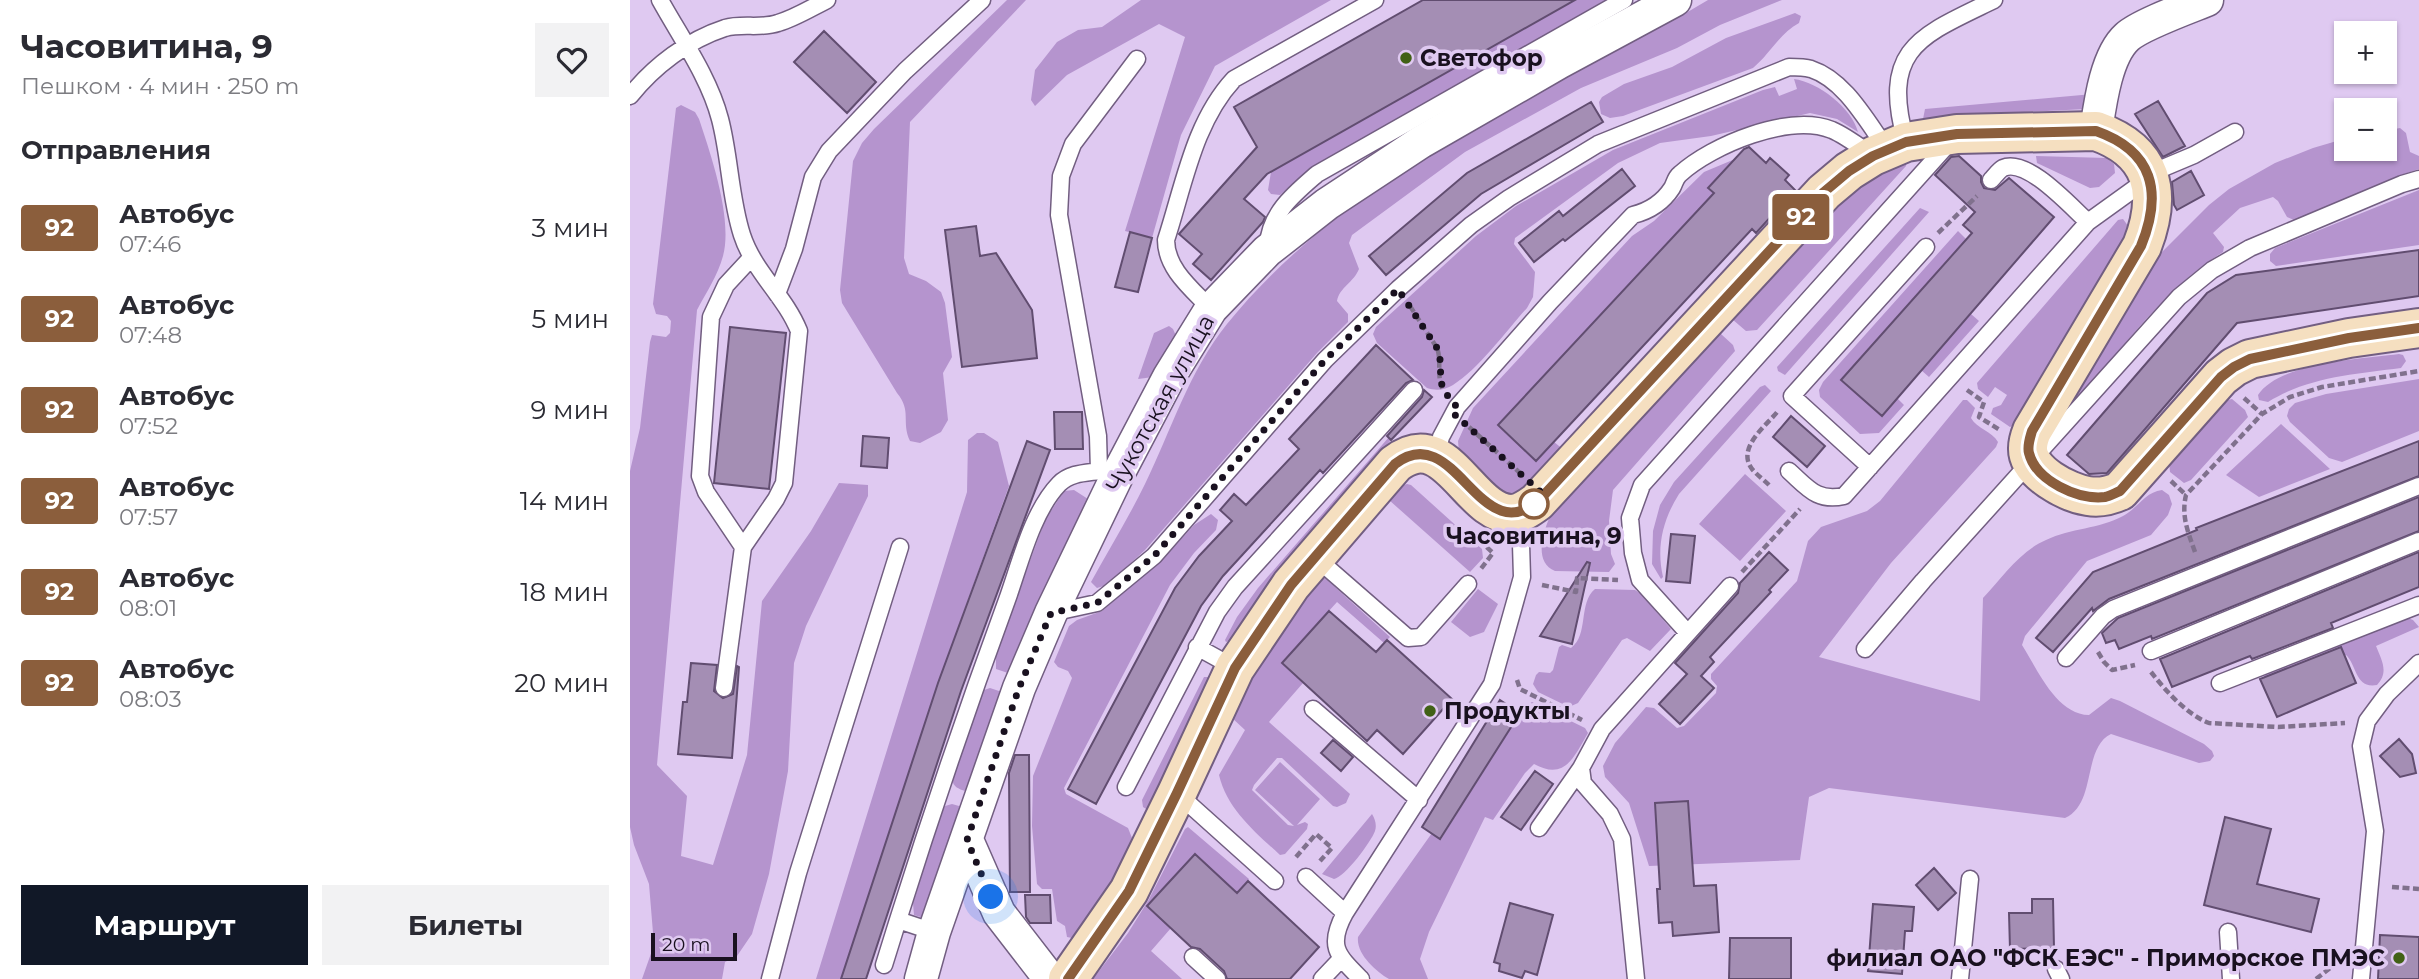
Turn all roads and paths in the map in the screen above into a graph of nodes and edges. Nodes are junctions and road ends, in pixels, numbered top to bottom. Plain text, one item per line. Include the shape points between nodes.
1 (660, 0) edge
2 (827, 0) edge
3 (982, 0) edge
4 (1375, 0) edge
5 (1624, 0) edge
6 (1675, 0) edge
7 (1994, 0) edge
8 (2207, 0) edge
9 (685, 46) junction
10 (1137, 58) dead end
11 (630, 96) edge
12 (2096, 131) junction
13 (2235, 132) dead end
14 (1957, 134) junction
15 (1889, 149) junction
16 (2148, 178) junction
17 (2419, 179) edge
18 (1991, 180) joint
19 (2088, 222) junction
20 (1926, 247) joint
21 (1267, 251) junction
22 (751, 258) junction
23 (1398, 289) junction
24 (777, 294) junction
25 (1211, 309) junction
26 (2419, 328) edge
27 (2419, 371) edge
28 (1950, 376) junction
29 (1414, 390) dead end
30 (1792, 396) junction
31 (1455, 410) junction
32 (2030, 454) junction
33 (1436, 456) junction
34 (1870, 467) junction
35 (1789, 471) dead end
36 (1108, 474) junction
37 (1771, 486) dead end
38 (2419, 486) edge
39 (1789, 503) dead end
40 (1528, 504) junction
41 (2419, 541) edge
42 (743, 547) junction
43 (900, 547) dead end
44 (1315, 557) junction
45 (2203, 572) junction
46 (1600, 579) dead end
47 (1468, 584) dead end
48 (1539, 584) dead end
49 (1730, 586) joint
50 (2419, 605) edge
51 (1051, 613) junction
52 (2089, 631) junction
53 (1687, 632) junction
54 (1197, 647) junction
55 (1865, 649) dead end
56 (2149, 657) junction
57 (2066, 658) dead end
58 (2419, 663) edge
59 (1235, 668) junction
60 (2221, 683) dead end
61 (724, 688) dead end
62 (1520, 689) dead end
63 (1313, 709) dead end
64 (2367, 721) junction
65 (1602, 729) junction
66 (1581, 768) junction
67 (1126, 787) dead end
68 (1177, 793) junction
69 (1419, 800) junction
70 (1539, 828) dead end
71 (967, 840) junction
72 (1332, 848) dead end
73 (1288, 866) dead end
74 (1306, 877) dead end
75 (1970, 878) dead end
76 (1275, 881) dead end
77 (1345, 913) junction
78 (898, 920) junction
79 (934, 932) junction
80 (2228, 932) dead end
81 (1193, 957) dead end
82 (1341, 959) junction
83 (884, 965) dead end
84 (771, 979) edge
85 (920, 979) edge
86 (1049, 979) edge
87 (1068, 979) edge
88 (1217, 979) edge
89 (1322, 979) edge
90 (1360, 979) edge
91 (1636, 979) edge
92 (1960, 979) edge
93 (2231, 979) edge
94 (2361, 979) edge

1 - 9 lane
2 - 9 lane via 778,24 727,27
3 - 24 lane via 905,71 829,151 813,177
4 - 25 lane via 1234,79 1205,120 1166,248 1177,271
5 - 21 lane via 1317,174 1284,202 1268,236
6 - 21 street, Чукотская улица via 1421,142 1327,204
7 - 15 lane via 1933,29 1909,54 1900,74 1898,113
8 - 12 street via 2133,33 2119,45
9 - 11 lane via 644,78
9 - 22 lane via 720,119 741,233
10 - 36 lane via 1073,144 1061,176 1059,215
12 - 14 street
12 - 16 street via 2132,148
13 - 16 lane
14 - 15 street
14 - 53 lane via 1642,485 1630,518 1640,580
15 - 23 lane via 1832,81 1811,69 1788,66 1598,144 1471,225
15 - 31 lane via 1808,125 1758,134 1703,156 1677,177 1647,212 1633,215
15 - 40 street via 1849,171 1824,192
16 - 19 lane
16 - 32 street via 2151,223 2032,431
17 - 32 lane via 2285,232 2211,270 2179,297
18 - 19 lane via 2002,168 2031,171
18 - 20 path
19 - 28 lane
20 - 30 lane
21 - 25 street, Чукотская улица
22 - 24 lane
22 - 42 lane via 726,285 711,317 700,476
23 - 31 path via 1437,348 1440,383
23 - 51 lane via 1325,360 1154,556 1097,603
24 - 42 lane via 799,331 784,483
25 - 36 street, Чукотская улица
26 - 32 street via 2283,351 2234,367 2129,482 2107,497 2090,497 2062,487 2042,473
27 - 45 path via 2322,387 2290,397 2262,414 2186,495 2185,522
28 - 32 path via 1984,402 1979,417
28 - 34 lane
29 - 54 lane via 1236,587
30 - 34 lane
30 - 37 path via 1748,449 1752,469
31 - 33 lane
31 - 40 path
32 - 55 lane
33 - 40 street via 1501,512
33 - 44 street via 1418,453 1395,464
34 - 35 lane via 1844,496 1829,499 1814,494
36 - 51 street, Чукотская улица
36 - 78 lane via 1075,474 1061,482 1040,512 943,778
38 - 45 lane
39 - 49 path via 1798,511
40 - 69 lane via 1521,544 1522,577 1499,666
41 - 56 lane
42 - 61 lane
43 - 84 lane via 802,860
44 - 47 lane via 1408,638 1421,637
44 - 59 street
45 - 52 lane via 2113,609
46 - 48 path via 1577,578 1576,592
49 - 53 lane
50 - 60 lane
51 - 71 street, Чукотская улица via 1019,688
52 - 56 path via 2108,667 2116,670
52 - 57 lane
53 - 65 lane
54 - 59 lane
54 - 67 lane
56 - 64 path via 2155,676 2186,709 2209,723 2278,727
58 - 64 lane
59 - 68 street
62 - 65 path
63 - 69 lane
64 - 94 lane via 2361,746 2375,831
65 - 66 lane
66 - 70 lane
66 - 91 lane via 1583,783 1610,814 1622,839
68 - 76 lane
68 - 87 street via 1129,891
69 - 77 lane
71 - 79 street, Чукотская улица
71 - 86 street via 999,913
72 - 73 path via 1316,834
74 - 77 lane
75 - 92 lane
77 - 82 lane via 1334,937
78 - 79 lane
78 - 83 lane
79 - 85 street, Чукотская улица
80 - 93 lane
81 - 88 lane
82 - 89 lane
82 - 90 lane

